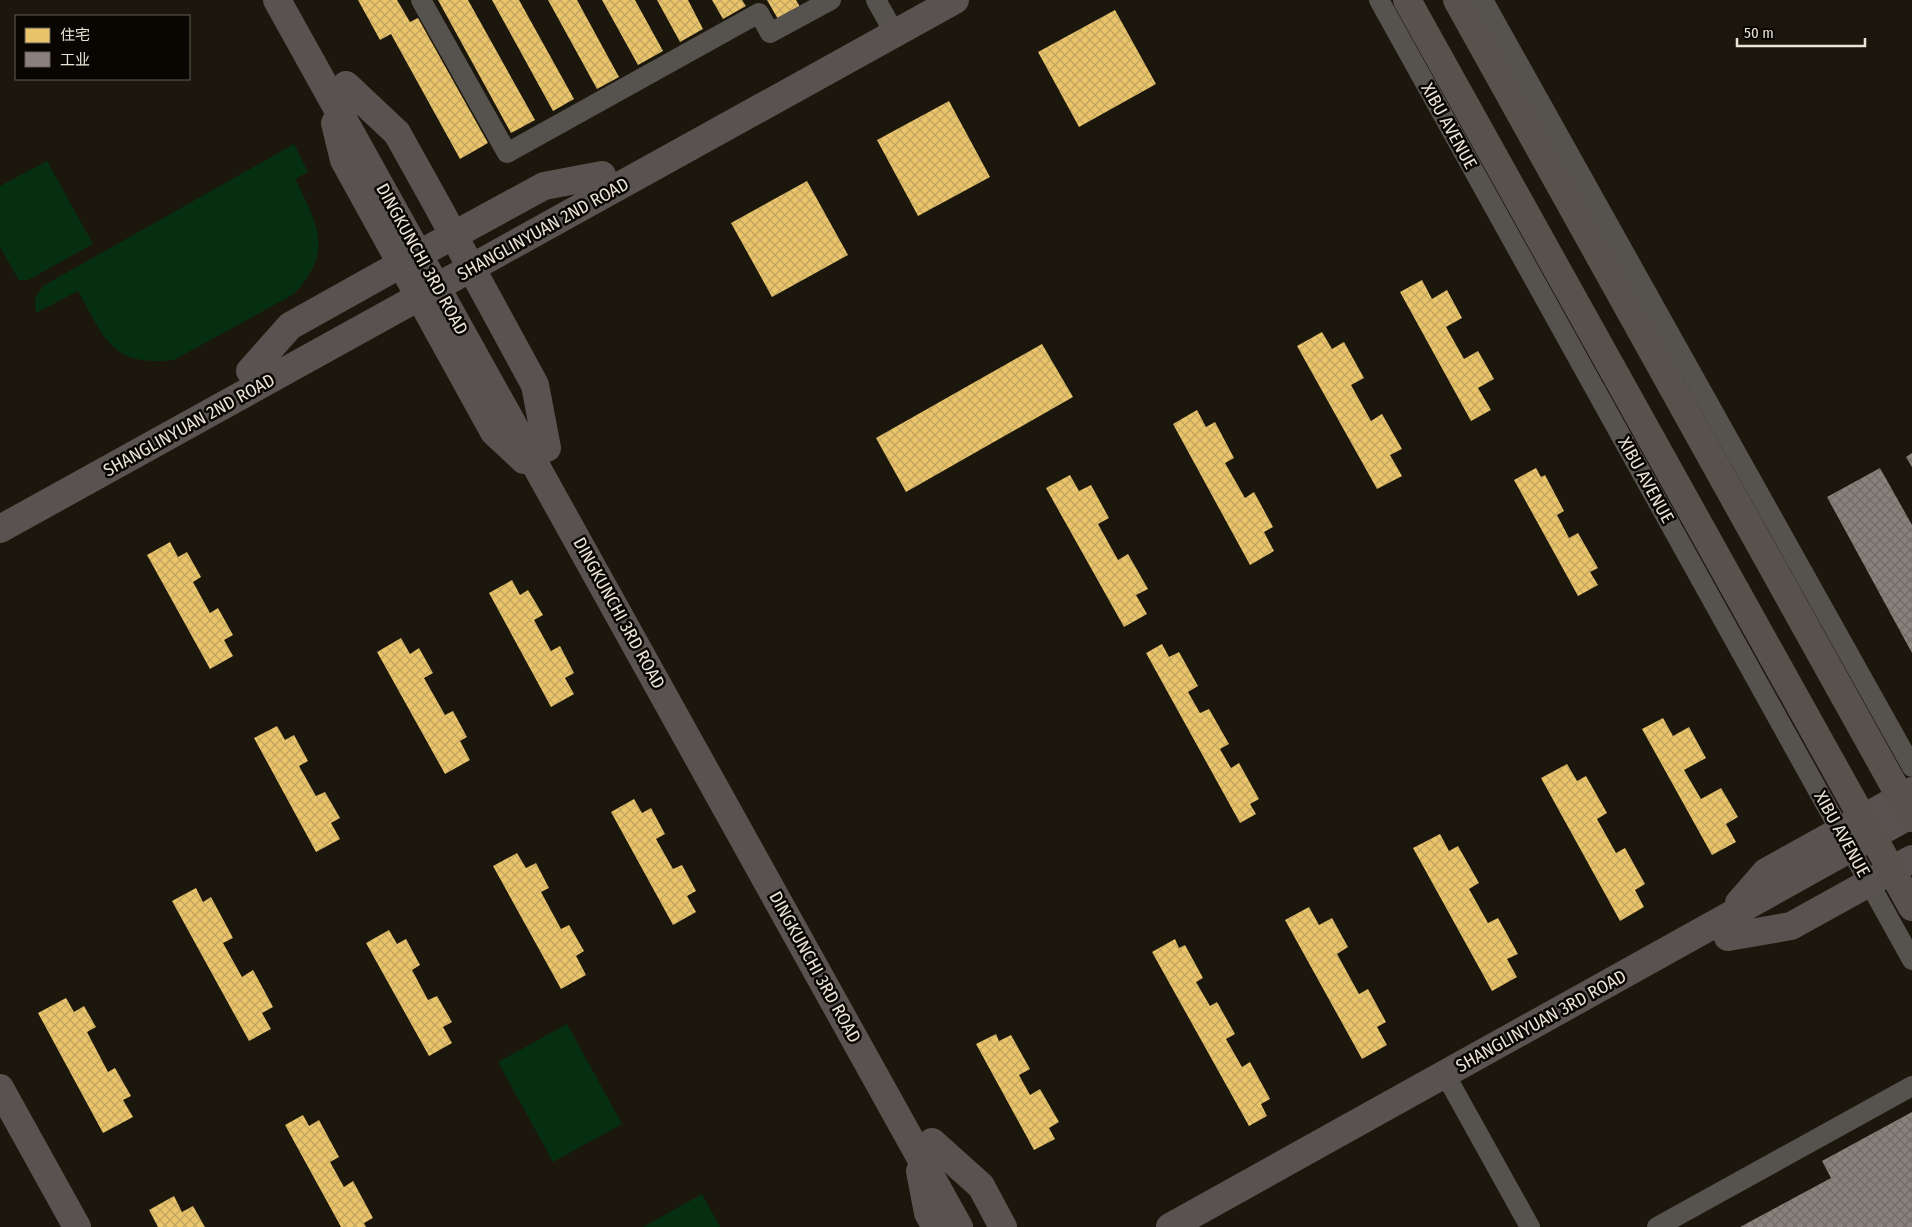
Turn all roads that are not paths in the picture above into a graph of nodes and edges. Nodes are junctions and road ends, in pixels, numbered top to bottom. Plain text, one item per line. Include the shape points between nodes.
1 (277, 0) edge
2 (298, 0) edge
3 (421, 0) edge
4 (831, 0) edge
5 (920, 0) edge
6 (955, 0) edge
7 (1379, 0) edge
8 (1407, 0) edge
9 (1457, 0) edge
10 (1484, 0) edge
11 (886, 17) edge
12 (336, 87) junction
13 (615, 179) junction
14 (441, 275) junction
15 (256, 378) junction
16 (0, 509) edge
17 (0, 530) edge
18 (1912, 767) edge
19 (1910, 812) edge
20 (1871, 852) edge
21 (1912, 907) edge
22 (1727, 928) junction
23 (1912, 960) edge
24 (1450, 1082) junction
25 (1912, 1086) edge
26 (0, 1088) edge
27 (0, 1124) edge
28 (923, 1144) junction
29 (1169, 1226) edge
30 (57, 1227) edge
31 (77, 1227) edge
32 (936, 1227) edge
33 (959, 1227) edge
34 (979, 1227) edge
35 (1003, 1227) edge
36 (1206, 1227) edge
37 (1530, 1227) edge
38 (1657, 1227) edge

1 - 12 street, DINGKUNCHI 3RD ROAD
2 - 12 street, DINGKUNCHI 3RD ROAD
3 - 4 street via 507,153 759,14 770,34
5 - 11 street, SHANGLINYUAN 2ND ROAD
6 - 11 street, SHANGLINYUAN 2ND ROAD
7 - 20 street, XIBU AVENUE
8 - 20 main road, XIBU AVENUE
9 - 19 main road
10 - 18 street
11 - 13 street, SHANGLINYUAN 2ND ROAD
12 - 14 street, DINGKUNCHI 3RD ROAD
12 - 14 street via 397,133
13 - 14 street, SHANGLINYUAN 2ND ROAD
13 - 14 street via 544,186
14 - 15 street, SHANGLINYUAN 2ND ROAD
14 - 15 street via 290,326
14 - 28 street, DINGKUNCHI 3RD ROAD via 546,448
14 - 28 street, DINGKUNCHI 3RD ROAD via 545,480
15 - 16 street, SHANGLINYUAN 2ND ROAD
15 - 17 street, SHANGLINYUAN 2ND ROAD
19 - 20 street, SHANGLINYUAN 3RD ROAD
20 - 21 main road, XIBU AVENUE
20 - 22 street, SHANGLINYUAN 3RD ROAD
20 - 22 street via 1766,872
20 - 23 street, XIBU AVENUE
22 - 24 street, SHANGLINYUAN 3RD ROAD
24 - 29 street, SHANGLINYUAN 3RD ROAD
24 - 36 street, SHANGLINYUAN 3RD ROAD
24 - 37 street
25 - 38 street
26 - 31 street
27 - 30 street
28 - 32 street via 928,1213
28 - 33 street, DINGKUNCHI 3RD ROAD
28 - 34 street, DINGKUNCHI 3RD ROAD
28 - 35 street via 981,1186

